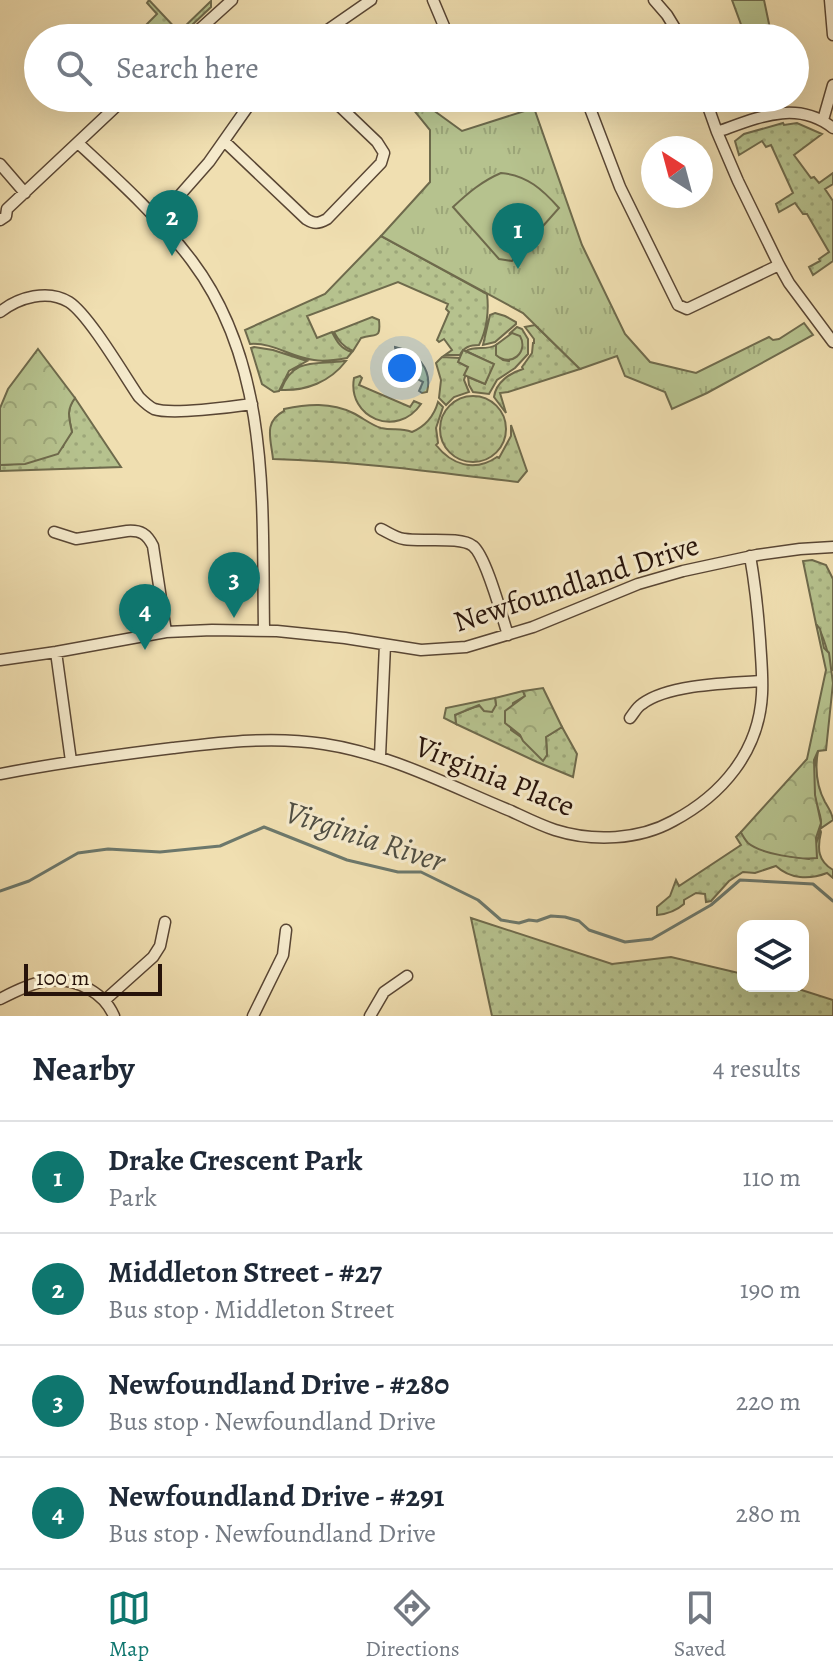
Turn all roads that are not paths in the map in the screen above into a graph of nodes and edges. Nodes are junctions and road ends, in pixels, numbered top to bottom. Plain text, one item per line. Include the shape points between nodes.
1 (232, 0) edge
2 (371, 0) edge
3 (433, 0) edge
4 (654, 0) edge
5 (830, 0) edge
6 (205, 24) edge
7 (336, 24) edge
8 (443, 24) edge
9 (672, 24) edge
10 (833, 35) edge
11 (833, 85) edge
12 (110, 112) edge
13 (244, 112) edge
14 (346, 112) edge
15 (591, 112) edge
16 (710, 112) edge
17 (823, 120) junction
18 (833, 128) edge
19 (717, 132) junction
20 (224, 141) junction
21 (78, 143) junction
22 (0, 164) edge
23 (25, 193) junction
24 (4, 209) edge
25 (0, 220) edge
26 (158, 220) junction
27 (779, 265) junction
28 (0, 312) edge
29 (833, 342) edge
30 (252, 404) junction
31 (381, 529) dead end
32 (54, 532) dead end
33 (833, 547) edge
34 (750, 556) junction
35 (264, 630) junction
36 (166, 632) junction
37 (508, 635) junction
38 (385, 645) junction
39 (56, 652) junction
40 (0, 660) edge
41 (762, 681) junction
42 (630, 718) dead end
43 (380, 756) junction
44 (71, 761) junction
45 (0, 774) edge
46 (165, 922) dead end
47 (286, 930) dead end
48 (407, 976) dead end
49 (0, 999) edge
50 (105, 1000) junction
51 (114, 1016) edge
52 (253, 1016) edge
53 (370, 1016) edge

1 - 6 street
2 - 7 street
3 - 8 street
4 - 9 street
5 - 10 street
11 - 17 street
12 - 21 street
13 - 20 street
14 - 20 street via 384,153 381,163 320,224 306,219
15 - 27 street via 620,187 678,305 687,309
16 - 19 street
17 - 18 street
17 - 19 street via 792,112
19 - 27 street
20 - 26 street
21 - 23 street
21 - 26 street
22 - 23 street
23 - 24 street
24 - 25 street via 6,216
26 - 30 street via 194,263 222,310 239,349
27 - 29 street
28 - 30 street via 24,298 70,303 139,397 157,410
30 - 35 street via 259,458
31 - 37 street via 400,538 473,546
32 - 36 street via 76,539 136,530 146,535 153,546
33 - 34 street, Newfoundland Drive
34 - 37 street, Newfoundland Drive via 649,580
34 - 41 street, Virginia Place
35 - 36 street, Newfoundland Drive
35 - 38 street, Newfoundland Drive
36 - 39 street, Newfoundland Drive
37 - 38 street, Newfoundland Drive via 438,650
38 - 43 street
39 - 40 street, Newfoundland Drive
39 - 44 street
41 - 42 street via 656,696
41 - 43 street, Virginia Place via 754,734 733,774 687,814 640,834 592,837 555,830
43 - 44 street, Virginia Place via 314,742 259,740
44 - 45 street, Virginia Place
46 - 50 street via 153,957
47 - 52 street via 283,955
48 - 53 street via 384,992
49 - 50 street via 41,981 60,979
50 - 51 street

